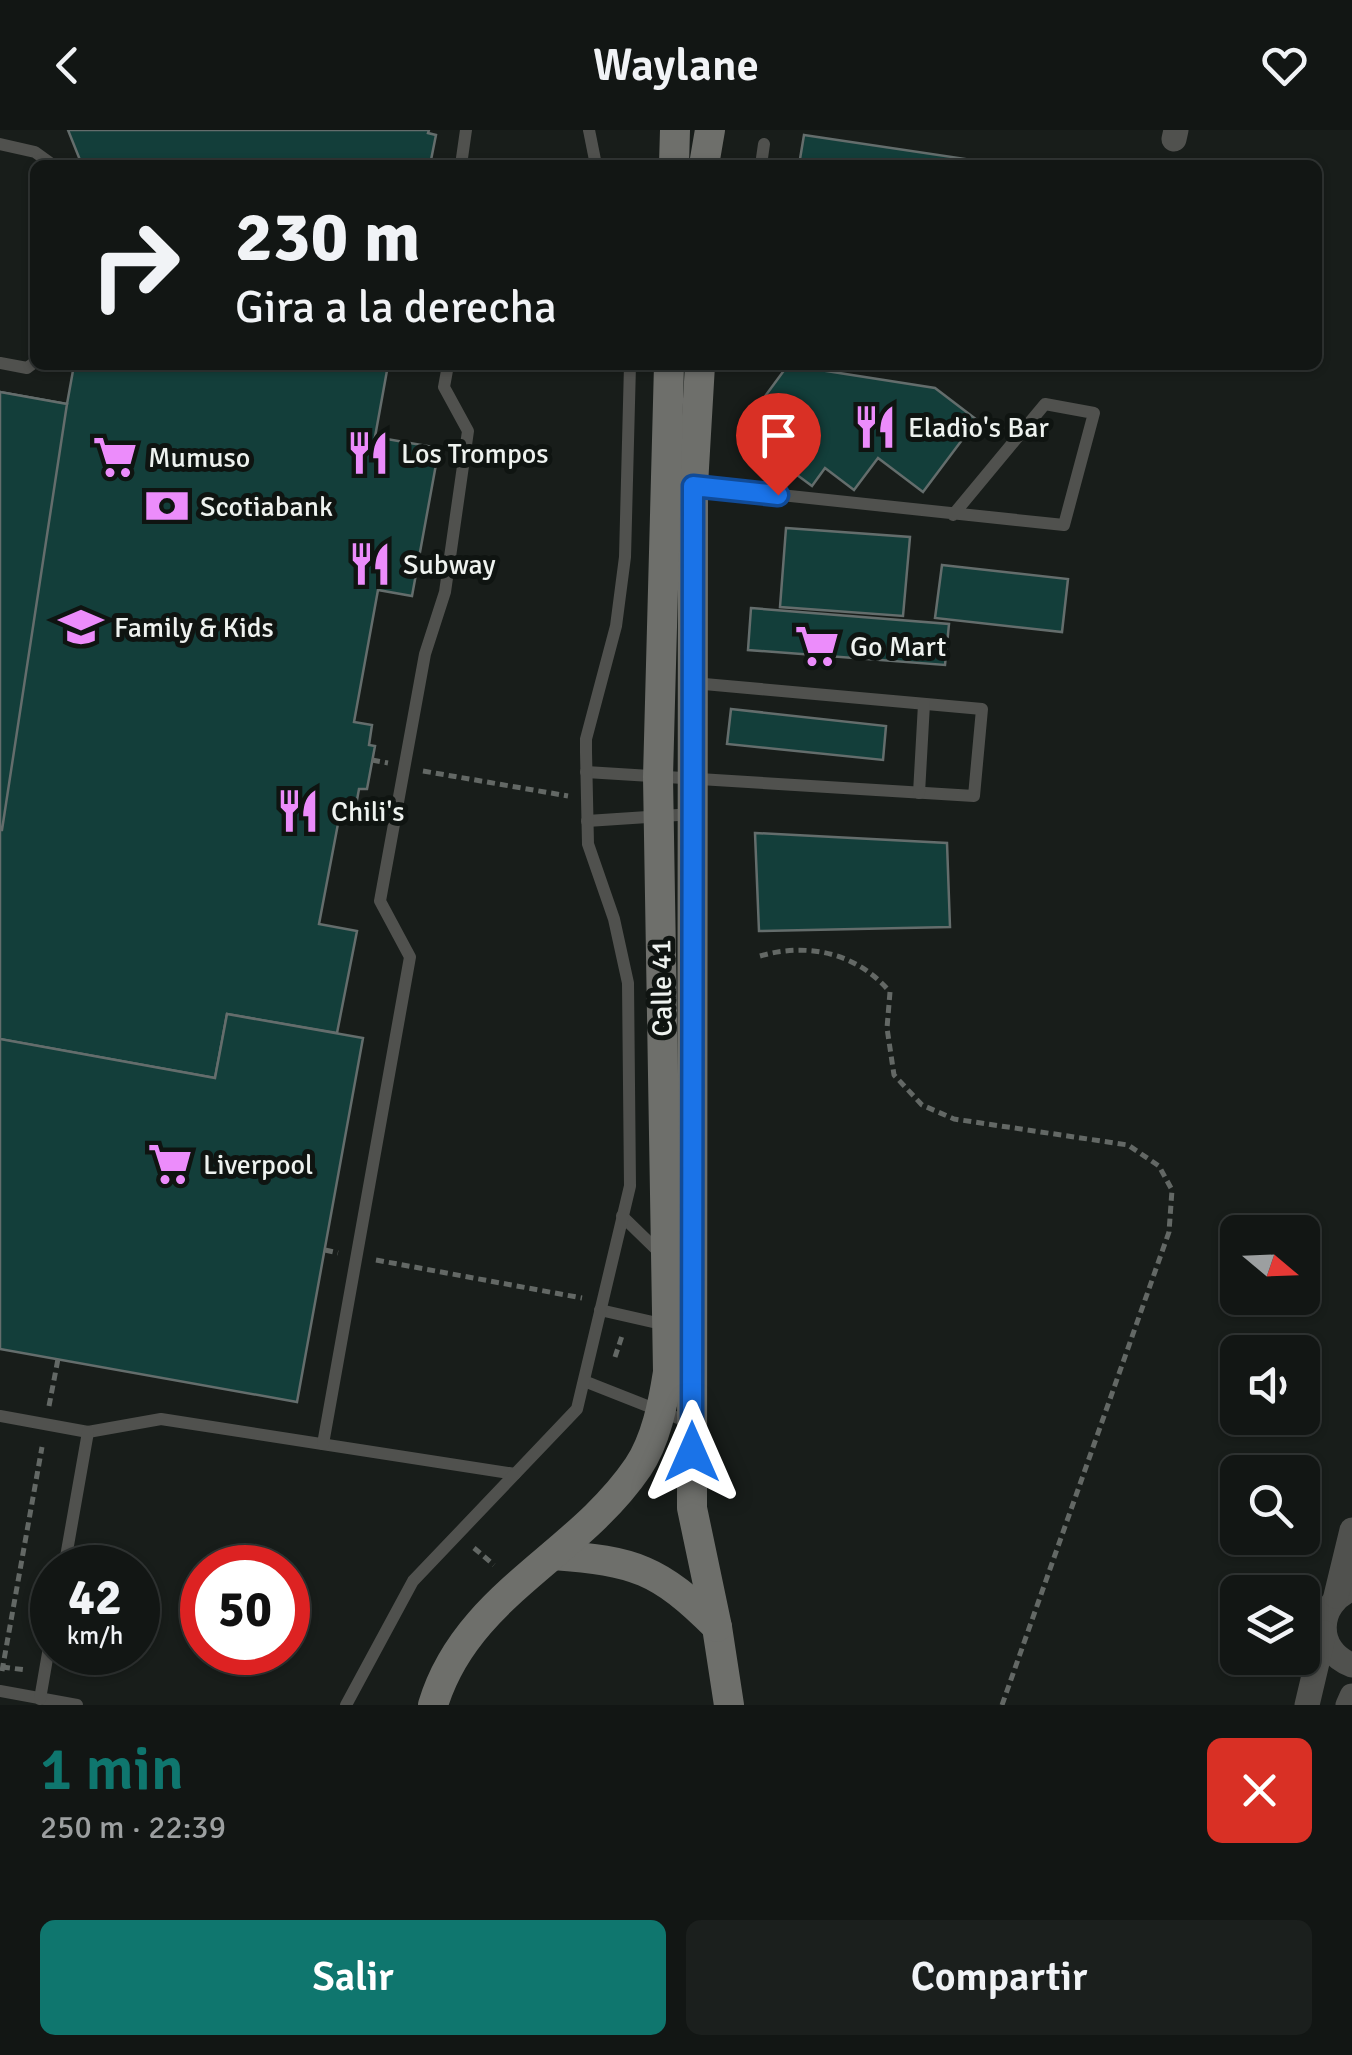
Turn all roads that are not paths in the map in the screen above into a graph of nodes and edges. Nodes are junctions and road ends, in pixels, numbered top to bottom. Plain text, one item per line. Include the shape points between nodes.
1 (466, 130) edge
2 (589, 130) edge
3 (676, 130) edge
4 (710, 130) edge
5 (0, 144) edge
6 (764, 144) dead end
7 (46, 160) edge
8 (462, 160) edge
9 (595, 160) edge
10 (674, 160) edge
11 (705, 160) edge
12 (761, 160) edge
13 (0, 363) edge
14 (30, 366) edge
15 (447, 370) edge
16 (630, 370) edge
17 (669, 370) edge
18 (700, 370) edge
19 (693, 486) junction
20 (954, 514) junction
21 (693, 683) junction
22 (924, 704) junction
23 (586, 772) junction
24 (658, 777) junction
25 (693, 779) junction
26 (919, 793) junction
27 (693, 814) junction
28 (659, 816) junction
29 (588, 821) junction
30 (622, 1216) junction
31 (666, 1258) junction
32 (693, 1286) junction
33 (600, 1310) junction
34 (680, 1328) junction
35 (584, 1381) junction
36 (662, 1412) junction
37 (0, 1416) edge
38 (693, 1424) junction
39 (88, 1432) junction
40 (323, 1444) junction
41 (515, 1474) junction
42 (1352, 1530) edge
43 (68, 1545) edge
44 (554, 1555) junction
45 (1344, 1592) edge
46 (717, 1627) junction
47 (1324, 1634) junction
48 (1352, 1665) edge
49 (44, 1675) edge
50 (0, 1687) edge
51 (1352, 1696) edge
52 (40, 1699) junction
53 (55, 1703) edge
54 (77, 1705) edge
55 (346, 1705) edge
56 (434, 1705) edge
57 (729, 1705) edge
58 (1306, 1705) edge
59 (1348, 1705) edge

1 - 8 lane
2 - 9 lane
3 - 10 main road
4 - 11 main road
5 - 7 lane
6 - 12 lane
13 - 14 lane
15 - 40 lane via 444,387 468,431 446,592 425,654 380,901 410,957
16 - 23 lane via 626,557 616,626 586,739
17 - 24 main road, Calle 41
18 - 19 main road, Calle 41
19 - 20 lane
19 - 21 main road, Calle 41
20 - 20 lane via 1064,525 1094,414 1045,404
21 - 22 lane
21 - 25 main road, Calle 41
22 - 26 lane
22 - 26 lane via 982,709 974,796
23 - 24 lane
23 - 29 lane
24 - 25 lane
24 - 28 main road, Calle 41
25 - 26 lane
25 - 27 main road, Calle 41
27 - 28 lane
27 - 32 main road, Calle 41
28 - 29 lane
28 - 31 main road, Calle 41
29 - 30 lane via 588,844 628,983 630,1186
30 - 31 lane
30 - 33 lane
31 - 32 lane
31 - 34 main road, Calle 41
32 - 34 main road, Calle 41
33 - 34 lane
33 - 35 lane
34 - 36 main road, Calle 41
34 - 38 main road, Calle 41
35 - 36 lane
35 - 41 lane via 577,1409
36 - 38 lane
36 - 44 main road, Calle 41 via 639,1466
37 - 39 lane
38 - 46 main road, Calle 41 via 692,1508
39 - 40 lane via 162,1418
39 - 43 lane
40 - 41 lane
41 - 55 lane via 413,1581
42 - 45 street
44 - 46 main road via 609,1559 660,1577
44 - 56 main road, Calle 41 via 472,1629
45 - 47 street via 1324,1620
46 - 57 main road, Calle 41
47 - 48 street via 1335,1655
47 - 58 street
49 - 52 lane
50 - 52 lane
51 - 59 street
52 - 53 lane
53 - 54 lane

